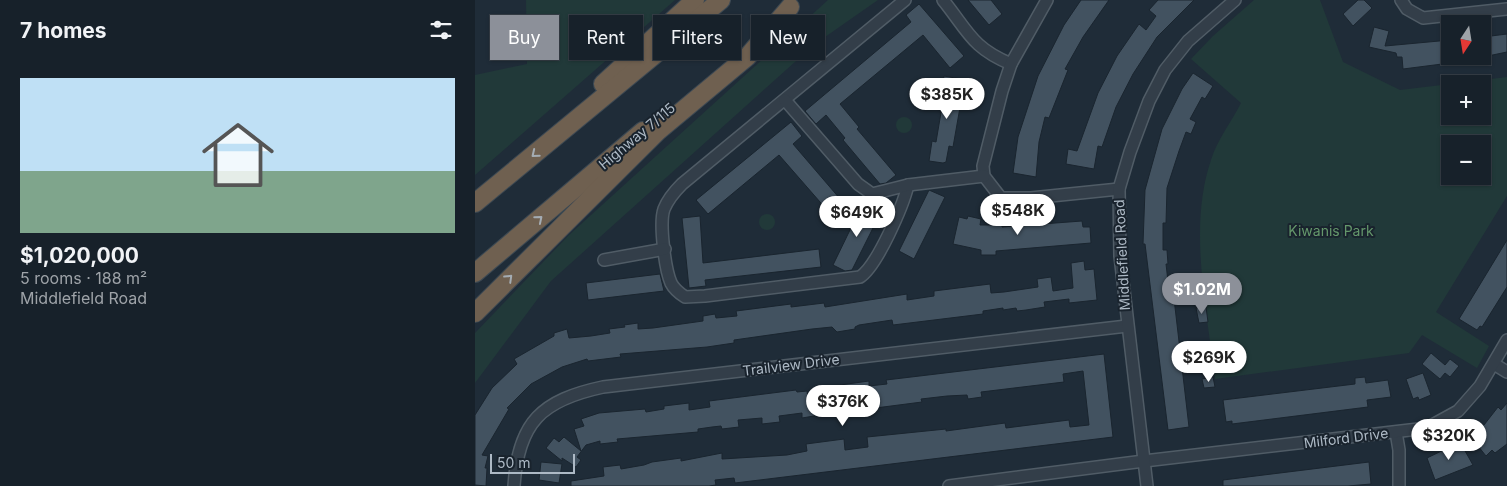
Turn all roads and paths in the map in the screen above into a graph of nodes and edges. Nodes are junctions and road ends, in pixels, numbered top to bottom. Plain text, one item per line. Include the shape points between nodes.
1 (695, 0) edge
2 (721, 0) edge
3 (905, 0) edge
4 (943, 0) edge
5 (1047, 0) edge
6 (1235, 0) edge
7 (1401, 0) edge
8 (795, 4) edge
9 (1507, 9) edge
10 (1011, 64) junction
11 (785, 100) junction
12 (562, 132) junction
13 (984, 176) junction
14 (907, 185) junction
15 (1119, 189) junction
16 (475, 203) edge
17 (665, 249) junction
18 (604, 260) dead end
19 (475, 273) edge
20 (475, 313) edge
21 (1127, 326) junction
22 (1507, 340) edge
23 (1494, 364) junction
24 (1507, 372) edge
25 (1395, 432) junction
26 (1144, 461) junction
27 (993, 483) edge
28 (514, 486) edge
29 (949, 486) edge
30 (1147, 486) edge
31 (1399, 486) edge

1 - 12 highway via 582,103
2 - 12 highway
3 - 11 street
4 - 10 street via 977,45
5 - 10 street
6 - 15 street, Middlefield Road via 1188,41 1165,70 1149,101
7 - 9 street via 1407,9 1423,18
19 -> 8 highway, Highway 7/115
20 -> 8 highway via 658,131 748,56
10 - 13 street via 983,166
11 - 14 street via 858,184 872,194
11 - 17 street via 682,184 670,198 664,210
12 -> 16 highway
13 - 14 street
13 - 15 street via 1001,198
14 - 17 street via 904,201 870,268 860,277 685,297 671,284
15 - 21 street, Middlefield Road via 1120,256
17 - 18 street
21 - 26 street, Middlefield Road
21 - 28 street, Trailview Drive via 603,386 573,393 545,409 525,434 515,463
22 - 23 street, Milford Drive
23 - 24 street
23 - 25 street, Milford Drive via 1458,411 1427,428
25 - 26 street, Milford Drive
25 - 31 street via 1399,450
26 - 27 street
26 - 30 street, Middlefield Road
27 - 29 street

